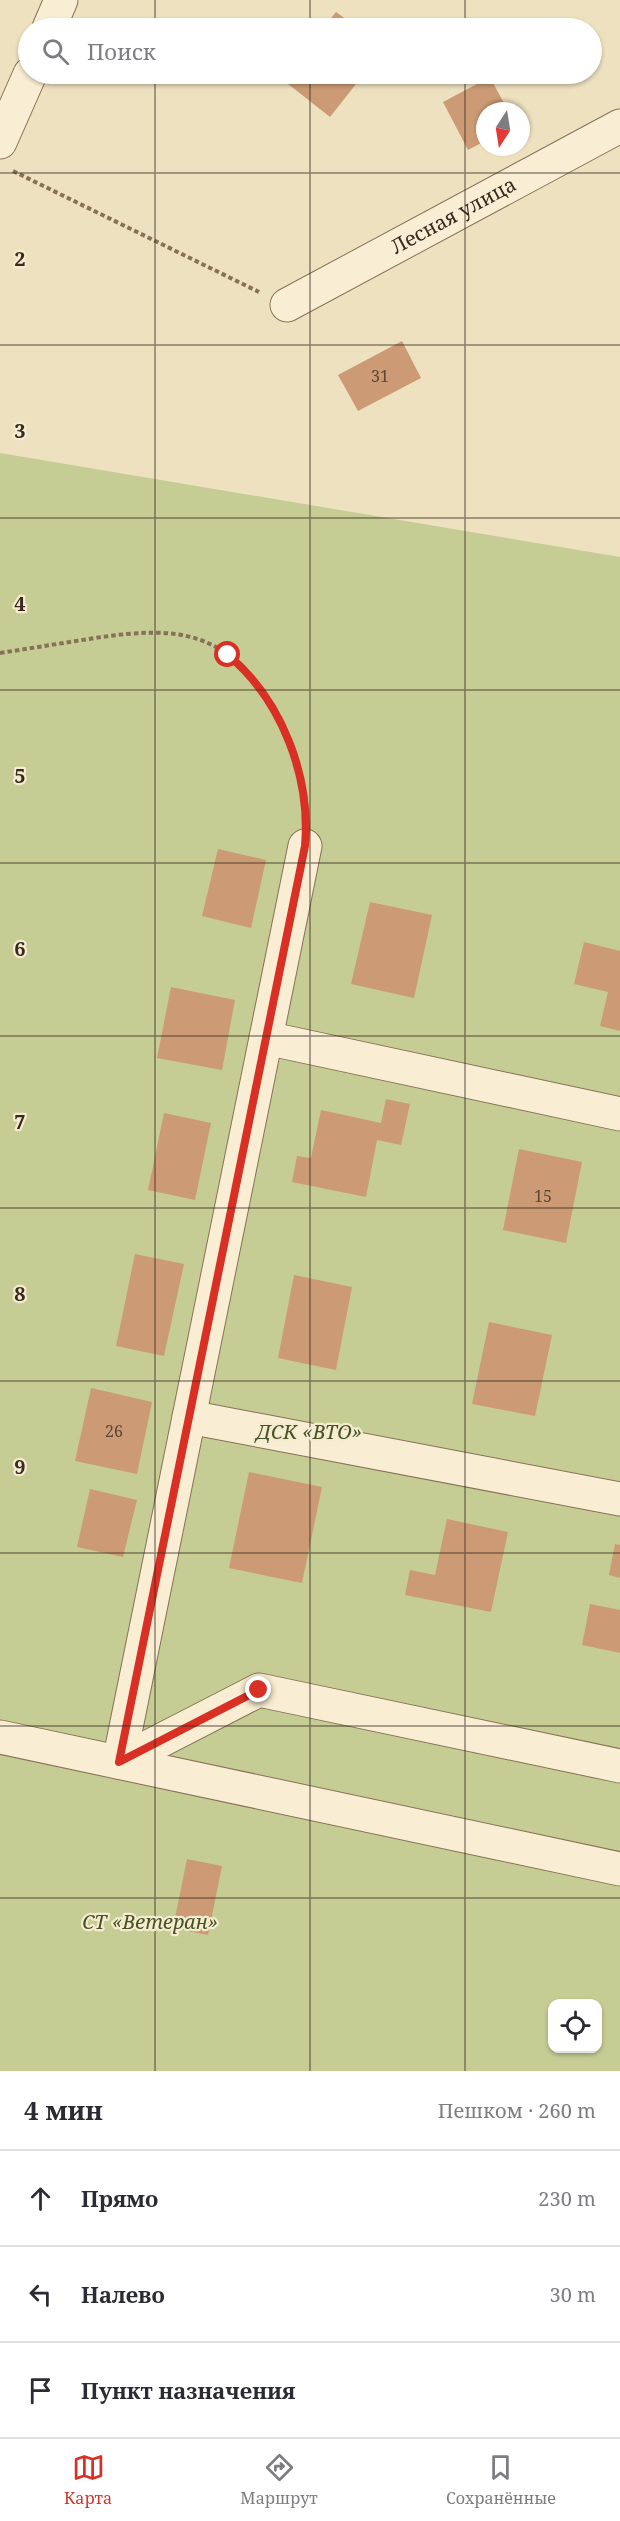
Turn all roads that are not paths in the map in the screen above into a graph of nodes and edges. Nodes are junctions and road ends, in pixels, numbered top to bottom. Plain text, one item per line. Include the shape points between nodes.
1 (62, 0) edge
2 (54, 18) edge
3 (27, 84) edge
4 (620, 126) edge
5 (5, 156) edge
6 (287, 305) road end
7 (305, 846) road end
8 (266, 1038) junction
9 (620, 1114) edge
10 (189, 1416) junction
11 (620, 1499) edge
12 (0, 1737) edge
13 (119, 1762) junction
14 (620, 1766) edge
15 (620, 1869) edge

1 - 2 street
3 - 5 street
4 - 6 street, Лесная улица
7 - 8 street
8 - 9 street
8 - 10 street
10 - 11 street
10 - 13 street
12 - 13 street
13 - 14 street via 259,1690
13 - 15 street

